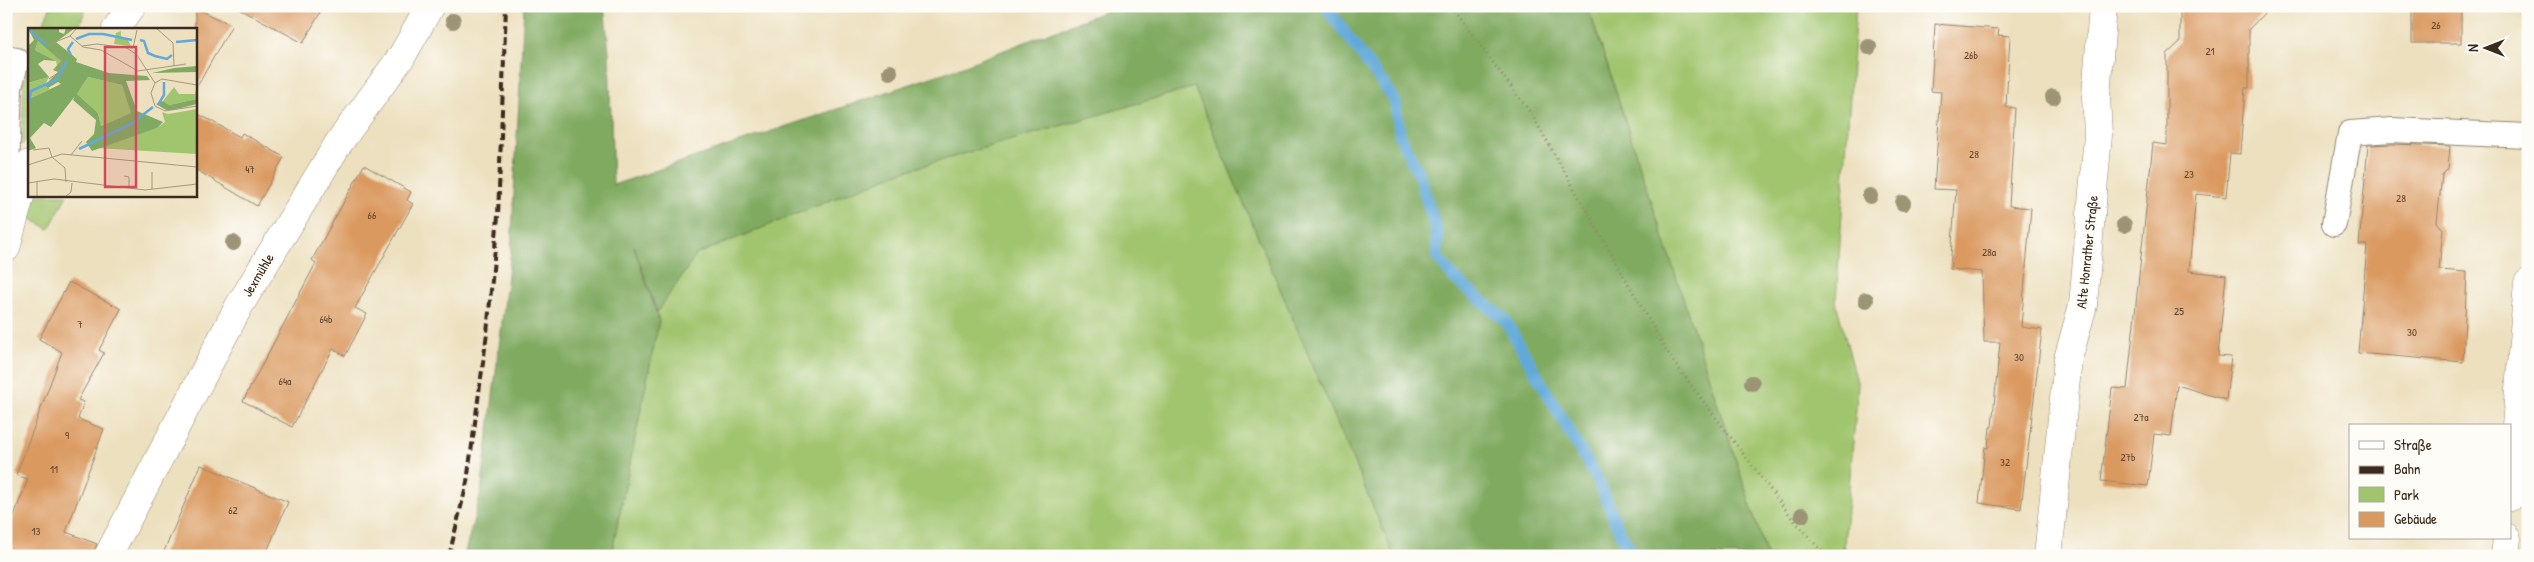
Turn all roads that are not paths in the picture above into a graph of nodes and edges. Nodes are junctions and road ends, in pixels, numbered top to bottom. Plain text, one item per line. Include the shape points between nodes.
1 (132, 6) edge
2 (430, 6) edge
3 (2104, 6) edge
4 (117, 28) edge
5 (6, 58) edge
6 (2528, 136) edge
7 (28, 168) edge
8 (6, 197) edge
9 (2334, 224) dead end
10 (6, 248) edge
11 (2528, 283) edge
12 (2512, 473) edge
13 (2507, 540) edge
14 (108, 556) edge
15 (2048, 556) edge
16 (2506, 556) edge

1 - 4 street
2 - 14 street, Jexmühle via 402,56 338,144 239,306
3 - 15 street, Alte Honrather Straße via 2096,96 2098,135 2083,305 2068,359
5 - 8 lane via 17,60 10,87
6 - 9 lane via 2392,130 2350,133
7 - 10 street
11 - 12 street
13 - 16 street

